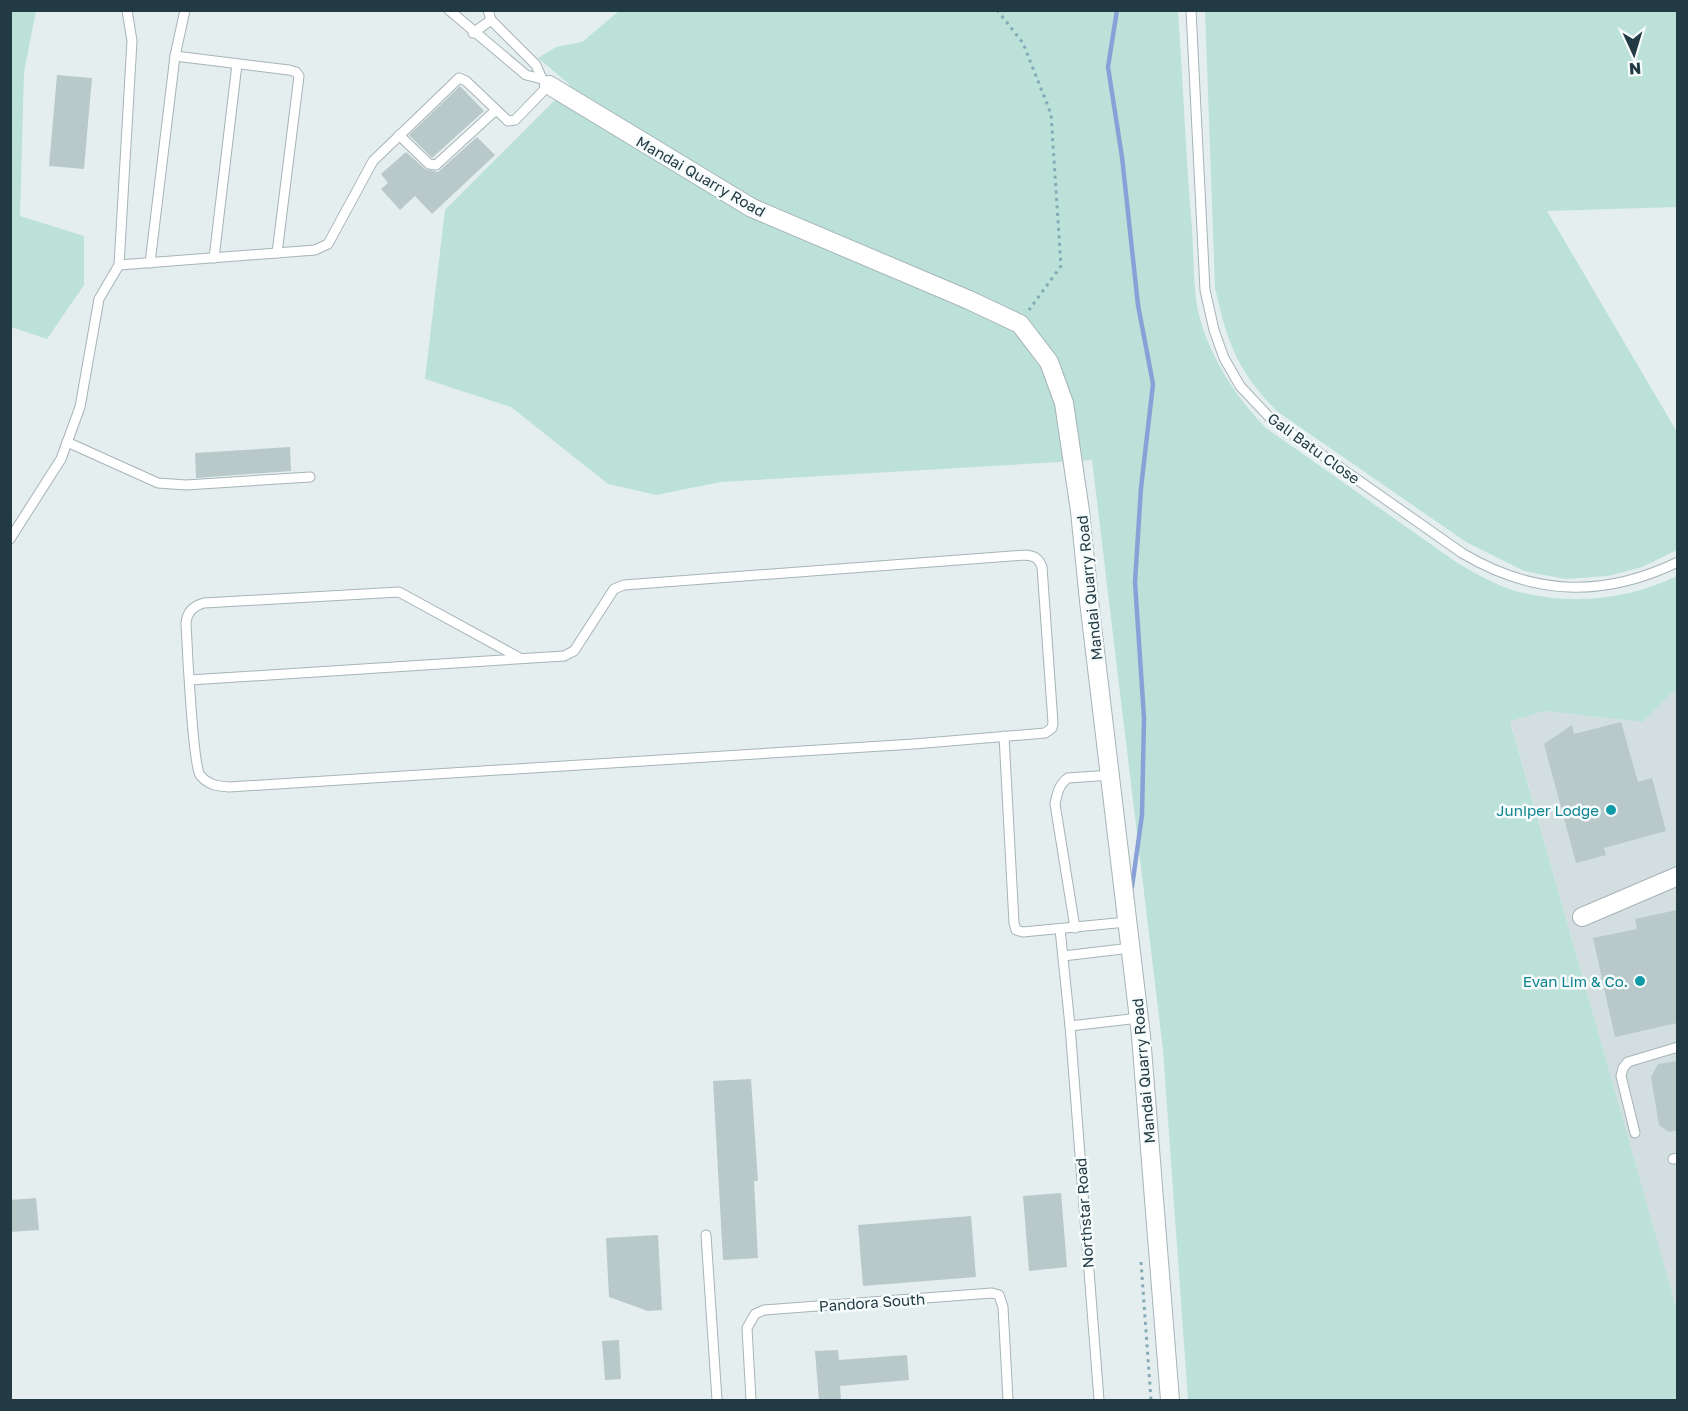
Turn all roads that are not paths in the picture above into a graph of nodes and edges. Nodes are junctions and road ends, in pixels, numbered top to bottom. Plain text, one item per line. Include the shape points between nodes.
1 (127, 10) edge
2 (185, 10) edge
3 (449, 10) edge
4 (1191, 10) edge
5 (489, 15) edge
6 (473, 33) junction
7 (175, 56) junction
8 (237, 64) junction
9 (546, 82) junction
10 (496, 110) junction
11 (399, 135) junction
12 (277, 253) junction
13 (214, 258) junction
14 (150, 262) junction
15 (119, 265) junction
16 (67, 442) junction
17 (310, 477) dead end
18 (10, 538) edge
19 (1677, 562) edge
20 (518, 657) junction
21 (190, 680) junction
22 (1004, 736) junction
23 (1111, 775) junction
24 (1677, 876) edge
25 (1582, 916) dead end
26 (1127, 922) junction
27 (1075, 928) junction
28 (1060, 929) junction
29 (1131, 948) junction
30 (1063, 956) junction
31 (1139, 1018) junction
32 (1070, 1026) junction
33 (1677, 1047) edge
34 (1635, 1133) dead end
35 (706, 1235) dead end
36 (717, 1401) edge
37 (751, 1401) edge
38 (1008, 1401) edge
39 (1099, 1401) edge
40 (1170, 1401) edge

1 - 15 lane via 132,41
2 - 7 lane
3 - 6 lane, Mandai Quarry Road
4 - 19 lane, Gali Batu Close via 1205,290 1224,358 1240,386 1271,418 1487,568 1520,581 1563,589 1610,586 1651,575
5 - 6 lane
5 - 9 lane, Mandai Quarry Road via 536,65
6 - 9 lane, Mandai Quarry Road via 526,75
7 - 8 lane
7 - 14 lane
8 - 12 lane via 289,70 299,76
8 - 13 lane
9 - 10 lane via 515,120 508,121
9 - 23 street, Mandai Quarry Road via 752,208 1020,324 1049,362 1064,403
10 - 11 lane via 436,165 429,164
10 - 11 lane via 459,78
11 - 12 lane via 368,168 328,244 315,250
12 - 13 lane
13 - 14 lane
14 - 15 lane
15 - 16 lane via 99,299 80,407
16 - 17 lane via 158,483 186,485
16 - 18 lane via 61,459
20 - 21 lane
20 - 21 lane via 399,592 204,603 196,605 186,617
20 - 22 lane via 564,656 574,651 614,589 624,585 1034,556 1042,567 1053,723 1045,733
21 - 22 lane via 199,773 215,786 229,787
22 - 28 lane via 1016,930
23 - 26 street, Mandai Quarry Road
23 - 27 lane via 1068,778 1057,795 1055,804
24 - 25 street
26 - 27 lane
26 - 29 street, Mandai Quarry Road
27 - 28 lane
28 - 30 lane, Northstar Road
29 - 30 lane
29 - 31 street, Mandai Quarry Road
30 - 32 lane, Northstar Road
31 - 32 lane
31 - 40 street, Mandai Quarry Road
32 - 39 lane, Northstar Road
33 - 34 lane via 1628,1062 1623,1068 1621,1076
35 - 36 lane
37 - 38 lane, Pandora South via 747,1335 749,1321 755,1314 764,1310 992,1293 999,1295 1003,1307

